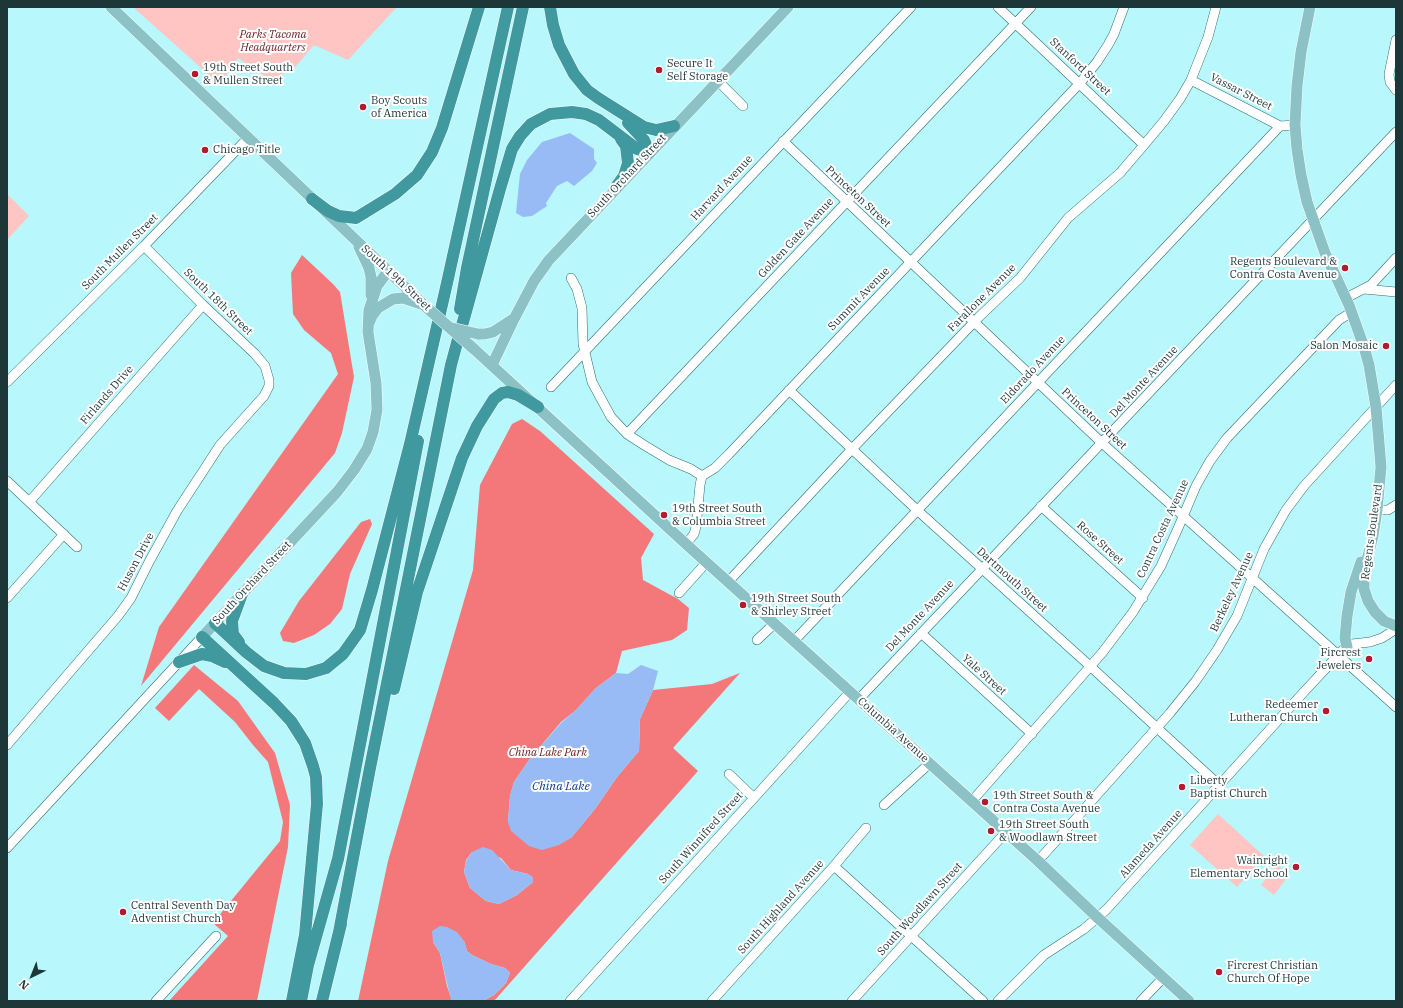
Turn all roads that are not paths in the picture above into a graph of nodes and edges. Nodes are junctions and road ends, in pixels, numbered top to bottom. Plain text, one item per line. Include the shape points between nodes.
1 (110, 7) edge
2 (479, 7) edge
3 (508, 7) edge
4 (523, 7) edge
5 (550, 7) edge
6 (556, 7) edge
7 (788, 7) edge
8 (911, 7) edge
9 (998, 7) edge
10 (1031, 7) edge
11 (1124, 7) edge
12 (1216, 7) edge
13 (1310, 7) edge
14 (1016, 23) junction
15 (1396, 40) edge
16 (726, 73) junction
17 (1191, 80) junction
18 (1080, 83) junction
19 (722, 85) junction
20 (1396, 90) edge
21 (608, 104) junction
22 (743, 106) dead end
23 (1295, 125) junction
24 (674, 126) junction
25 (1280, 126) junction
26 (615, 132) junction
27 (1396, 132) edge
28 (248, 138) junction
29 (783, 141) junction
30 (1144, 145) junction
31 (649, 152) junction
32 (640, 162) junction
33 (616, 187) junction
34 (312, 199) junction
35 (846, 202) junction
36 (1313, 219) junction
37 (356, 241) junction
38 (144, 246) junction
39 (1396, 258) edge
40 (910, 263) junction
41 (388, 271) junction
42 (571, 278) dead end
43 (447, 282) junction
44 (1364, 289) junction
45 (1396, 292) edge
46 (1346, 298) junction
47 (371, 301) junction
48 (421, 303) junction
49 (203, 305) junction
50 (1352, 312) junction
51 (514, 318) junction
52 (974, 323) junction
53 (368, 326) junction
54 (452, 328) junction
55 (585, 350) junction
56 (452, 365) junction
57 (492, 365) junction
58 (269, 380) joint
59 (7, 382) edge
60 (1038, 383) junction
61 (1396, 385) edge
62 (551, 386) dead end
63 (789, 390) junction
64 (538, 407) junction
65 (1376, 407) junction
66 (627, 434) junction
67 (1102, 443) junction
68 (852, 449) junction
69 (702, 476) junction
70 (7, 481) edge
71 (30, 502) junction
72 (1396, 505) edge
73 (1042, 506) junction
74 (917, 510) junction
75 (1377, 510) junction
76 (1183, 516) junction
77 (64, 534) junction
78 (1373, 536) junction
79 (686, 544) junction
80 (77, 547) dead end
81 (706, 563) junction
82 (982, 569) junction
83 (1252, 578) junction
84 (728, 582) junction
85 (679, 593) dead end
86 (242, 594) junction
87 (7, 598) edge
88 (1143, 598) junction
89 (215, 623) junction
90 (774, 624) junction
91 (1396, 626) edge
92 (1396, 629) edge
93 (921, 633) junction
94 (202, 637) junction
95 (757, 640) dead end
96 (794, 642) junction
97 (1347, 647) junction
98 (246, 652) junction
99 (1338, 656) junction
100 (179, 662) junction
101 (234, 666) junction
102 (1090, 666) junction
103 (850, 692) junction
104 (859, 700) junction
105 (1396, 706) edge
106 (1157, 727) junction
107 (1032, 734) junction
108 (7, 745) edge
109 (930, 763) junction
110 (729, 774) dead end
111 (1220, 786) junction
112 (754, 798) junction
113 (972, 801) junction
114 (884, 805) dead end
115 (866, 828) dead end
116 (1006, 832) junction
117 (7, 848) edge
118 (1038, 861) junction
119 (834, 866) junction
120 (1098, 918) junction
121 (339, 932) junction
122 (912, 935) junction
123 (216, 936) dead end
124 (1163, 978) junction
125 (156, 1001) edge
126 (292, 1001) edge
127 (301, 1001) edge
128 (322, 1001) edge
129 (570, 1001) edge
130 (712, 1001) edge
131 (852, 1001) edge
132 (983, 1001) edge
133 (998, 1001) edge
134 (1141, 1001) edge
135 (1189, 1001) edge

1 - 28 main road, South 19th Street
2 - 34 highway via 442,128 432,152 417,175 395,194 356,218 344,218 334,214
3 - 43 highway
4 - 56 highway via 467,268
5 - 21 highway via 559,45 569,66 587,90
6 - 21 highway via 563,39 574,64
7 - 16 main road, South Orchard Street
8 - 29 street, Harvard Avenue
9 - 14 street, Stanford Street
10 - 14 street, Golden Gate Avenue
11 - 18 street, Summit Avenue via 1108,45
12 - 17 street, Farallone Avenue via 1208,37
13 - 23 main road, Regents Boulevard via 1296,86
14 - 18 street, Stanford Street
14 - 35 street, Golden Gate Avenue
15 - 20 street via 1389,74 1390,82
16 - 19 main road via 726,81
16 - 24 main road, South Orchard Street
17 - 25 street, Vassar Street
17 - 30 street, Farallone Avenue via 1180,99
18 - 30 street, Stanford Street
18 - 40 street, Summit Avenue
19 - 22 street
19 - 32 main road via 650,162
21 - 24 highway via 644,127 656,130
21 - 31 highway via 644,140
23 - 25 street
23 - 36 main road, Regents Boulevard via 1301,175
24 - 31 main road, South Orchard Street
25 - 60 street, Eldorado Avenue
26 - 31 highway via 637,149
26 - 33 highway via 626,146 629,159 626,171
26 - 56 highway via 592,117 565,112 546,116 531,124 520,136 512,149 504,174
27 - 36 street, Del Monte Avenue
28 - 34 main road, South 19th Street
28 - 38 street, South Mullen Street
29 - 35 street, Princeton Street
29 - 55 street, Harvard Avenue
30 - 52 street, Farallone Avenue via 1120,173 1068,218 1020,278
31 - 32 main road, South Orchard Street
32 - 33 main road, South Orchard Street
33 - 51 main road, South Orchard Street via 549,260 534,280
34 - 37 main road, South 19th Street
35 - 40 street, Princeton Street
35 - 66 street, Golden Gate Avenue
36 - 46 main road, Regents Boulevard via 1325,253
36 - 67 street, Del Monte Avenue
37 - 41 main road, South 19th Street
37 - 47 main road via 369,268
38 - 49 street, South 18th Street
38 - 59 street, South Mullen Street
39 - 44 street
40 - 52 street, Princeton Street
40 - 63 street, Summit Avenue
41 - 47 main road, South Orchard Street via 380,281
41 - 48 main road, South 19th Street
42 - 55 street via 582,308
43 - 98 highway via 408,451 360,630 343,654 326,668 306,674 277,671 264,666
43 - 127 highway via 338,859 308,965
44 - 45 street
44 - 46 street
46 - 50 main road, Regents Boulevard
47 - 53 main road, South Orchard Street
48 - 53 main road via 403,298 386,302 372,316
48 - 54 main road, South 19th Street, bridge
49 - 58 street, South 18th Street via 255,354 265,366
49 - 71 street, Firlands Drive
50 - 65 main road, Regents Boulevard via 1369,365
50 - 76 street, Contra Costa Avenue via 1339,320 1227,438 1203,473
51 - 54 main road, bridge via 493,332 485,334
51 - 57 main road, South Orchard Street
52 - 60 street, Princeton Street
52 - 68 street, Farallone Avenue
53 - 86 main road, South Orchard Street via 377,410 367,449 337,492
54 - 57 main road, South 19th Street, bridge
55 - 62 street, Harvard Avenue
55 - 66 street via 592,382 611,417
56 - 121 highway
57 - 64 main road, South 19th Street
58 - 108 street, Huson Drive via 264,396 220,445 177,510 131,598
60 - 67 street, Princeton Street
60 - 74 street, Eldorado Avenue
61 - 65 street, Berkeley Avenue
63 - 68 street, Dartmouth Street
63 - 69 street, Summit Avenue via 715,468
64 - 79 main road, South 19th Street
64 - 121 highway via 518,395 502,392 477,426 462,458 417,592 364,813
65 - 75 main road, Regents Boulevard via 1380,468
65 - 83 street, Berkeley Avenue via 1295,498 1271,536
66 - 69 street via 654,452
67 - 73 street, Del Monte Avenue
67 - 76 street, Princeton Street
68 - 74 street, Dartmouth Street
68 - 84 street, Farallone Avenue
69 - 79 street via 696,527
70 - 71 street
71 - 77 street
72 - 75 street via 1388,510
73 - 82 street, Del Monte Avenue
73 - 88 street, Rose Street
74 - 82 street, Dartmouth Street
74 - 96 street, Eldorado Avenue
75 - 78 main road, Regents Boulevard
76 - 83 street, Princeton Street
76 - 88 street, Contra Costa Avenue via 1161,566
77 - 80 street
77 - 87 street
78 - 91 main road, Regents Boulevard via 1364,572 1364,589 1375,612 1384,621
78 - 97 main road via 1351,592 1345,631
79 - 81 main road, Columbia Avenue
81 - 84 main road, Columbia Avenue
81 - 85 street
82 - 93 street, Del Monte Avenue
82 - 102 street, Dartmouth Street
83 - 99 street, Princeton Street
83 - 106 street, Berkeley Avenue via 1236,616 1217,650 1183,698
84 - 90 main road, Columbia Avenue
86 - 89 main road, South Orchard Street
86 - 98 highway via 232,621 234,634
88 - 102 street, Contra Costa Avenue via 1124,626
89 - 94 main road, South Orchard Street
89 - 98 highway
90 - 95 street
90 - 96 main road, Columbia Avenue
92 - 97 street via 1382,638
93 - 104 street, Del Monte Avenue
93 - 107 street, Yale Street
94 - 100 street, South Orchard Street
94 - 101 highway
96 - 103 main road, Columbia Avenue
97 - 99 street, Alameda Avenue
99 - 105 street, Princeton Street
99 - 111 street, Alameda Avenue
100 - 101 highway via 202,654
100 - 117 street, South Orchard Street
101 - 126 highway via 291,721 305,743 316,777 317,804 305,935
102 - 106 street, Dartmouth Street
102 - 107 street, Contra Costa Avenue
103 - 104 main road, Columbia Avenue
103 - 112 street, South Winnifred Street
104 - 109 main road, Columbia Avenue
106 - 111 street, Dartmouth Street
106 - 118 street, Berkeley Avenue
107 - 113 street, Contra Costa Avenue
109 - 113 main road, Columbia Avenue
109 - 114 street
110 - 112 street
111 - 120 street, Alameda Avenue
112 - 129 street, South Winnifred Street
113 - 116 main road, Columbia Avenue
115 - 119 street, South Highland Avenue
116 - 118 main road, Columbia Avenue
116 - 122 street, South Woodlawn Street
118 - 120 main road, Columbia Avenue
119 - 122 street
119 - 130 street, South Highland Avenue
120 - 124 main road
120 - 133 street, Alameda Avenue via 1044,955
121 - 128 highway
122 - 131 street, South Woodlawn Street
122 - 132 street
123 - 125 street
124 - 134 street
124 - 135 main road

